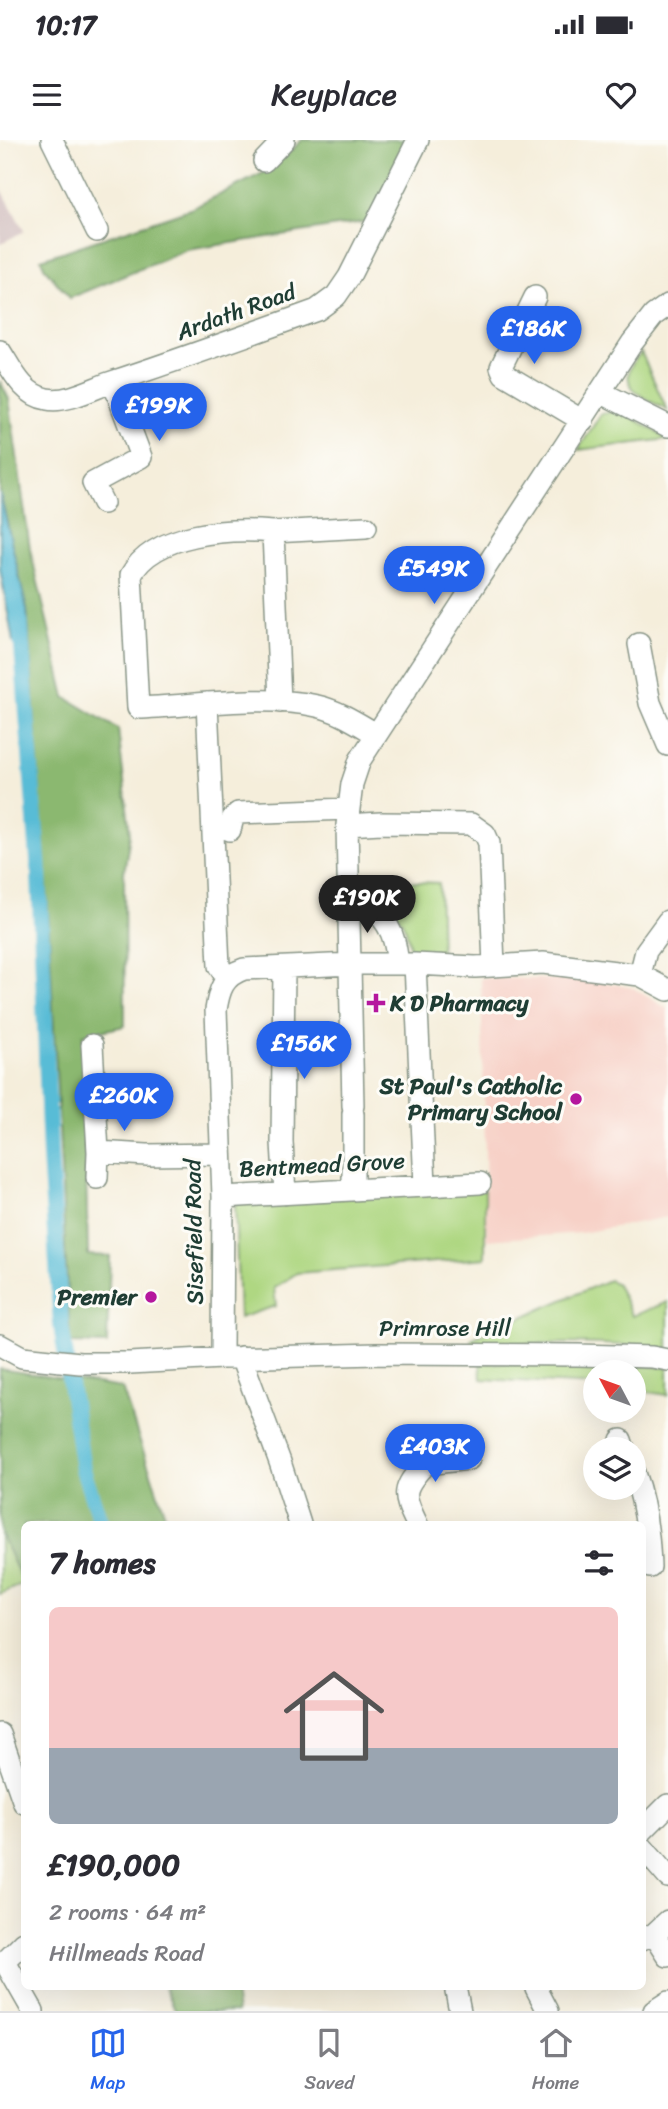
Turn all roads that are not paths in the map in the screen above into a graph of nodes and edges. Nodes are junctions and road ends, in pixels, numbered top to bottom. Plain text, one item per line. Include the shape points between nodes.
1 (52, 140) edge
2 (284, 140) edge
3 (418, 140) edge
4 (264, 161) dead end
5 (97, 231) dead end
6 (535, 297) dead end
7 (668, 305) edge
8 (0, 351) edge
9 (113, 382) junction
10 (600, 392) junction
11 (583, 421) junction
12 (668, 426) edge
13 (103, 503) dead end
14 (366, 527) dead end
15 (273, 533) junction
16 (639, 644) dead end
17 (280, 702) junction
18 (207, 703) junction
19 (376, 734) junction
20 (668, 745) edge
21 (348, 817) junction
22 (230, 830) dead end
23 (347, 892) junction
24 (668, 921) edge
25 (351, 964) junction
26 (406, 964) junction
27 (494, 966) junction
28 (284, 969) junction
29 (640, 975) junction
30 (227, 978) junction
31 (668, 990) edge
32 (92, 1045) dead end
33 (98, 1152) junction
34 (220, 1154) junction
35 (97, 1178) dead end
36 (480, 1183) dead end
37 (425, 1185) junction
38 (353, 1189) junction
39 (285, 1194) junction
40 (223, 1196) junction
41 (0, 1345) edge
42 (231, 1357) junction
43 (668, 1360) edge
44 (469, 1459) dead end
45 (642, 1500) edge
46 (299, 1521) edge
47 (416, 1521) edge
48 (654, 1570) edge
49 (0, 1734) edge
50 (21, 1794) edge
51 (668, 1805) edge
52 (646, 1826) edge
53 (646, 1852) edge
54 (668, 1877) edge
55 (655, 1931) edge
56 (21, 1946) edge
57 (668, 1956) edge
58 (2, 1962) edge
59 (456, 1990) edge
60 (537, 1990) edge
61 (668, 2002) edge
62 (33, 2011) edge
63 (460, 2011) edge
64 (548, 2011) edge
65 (654, 2011) edge

1 - 5 street
2 - 4 street
3 - 9 street, Ardath Road via 336,296 317,310
6 - 11 street via 501,367 504,374
7 - 10 street via 639,334
8 - 9 street, Ardath Road via 31,393 49,400
9 - 13 street via 141,457 93,483
10 - 11 street
10 - 12 street
11 - 19 street
14 - 15 street
15 - 17 street
15 - 18 street via 208,532 171,543 137,564 131,575 138,708
16 - 20 street via 650,703
17 - 18 street
17 - 19 street via 336,712
18 - 30 street via 219,966
19 - 21 street via 360,760
21 - 22 street via 238,813
21 - 23 street
21 - 27 street via 471,824 485,834
23 - 25 street
23 - 26 street, Bentmead Grove via 358,895 381,917
24 - 29 street via 646,951
25 - 26 street
25 - 28 street
25 - 38 street
26 - 27 street
26 - 37 street, Bentmead Grove
27 - 29 street via 543,963
28 - 30 street via 244,969
28 - 39 street
29 - 31 street
30 - 34 street, Sisefield Road via 216,1010
32 - 33 street
33 - 34 street
33 - 35 street
34 - 40 street, Sisefield Road
36 - 37 street, Bentmead Grove
37 - 38 street, Bentmead Grove
38 - 39 street, Bentmead Grove
39 - 40 street, Bentmead Grove
40 - 42 street, Sisefield Road
41 - 42 street, Primrose Hill via 22,1357 80,1363
42 - 43 street, Primrose Hill via 578,1354
42 - 46 street via 280,1462
44 - 47 street via 425,1464 409,1481 407,1504
45 - 48 street
49 - 50 street
51 - 52 street
53 - 54 street
55 - 57 street
56 - 58 street
58 - 62 street
59 - 63 street
60 - 64 street
61 - 65 street

